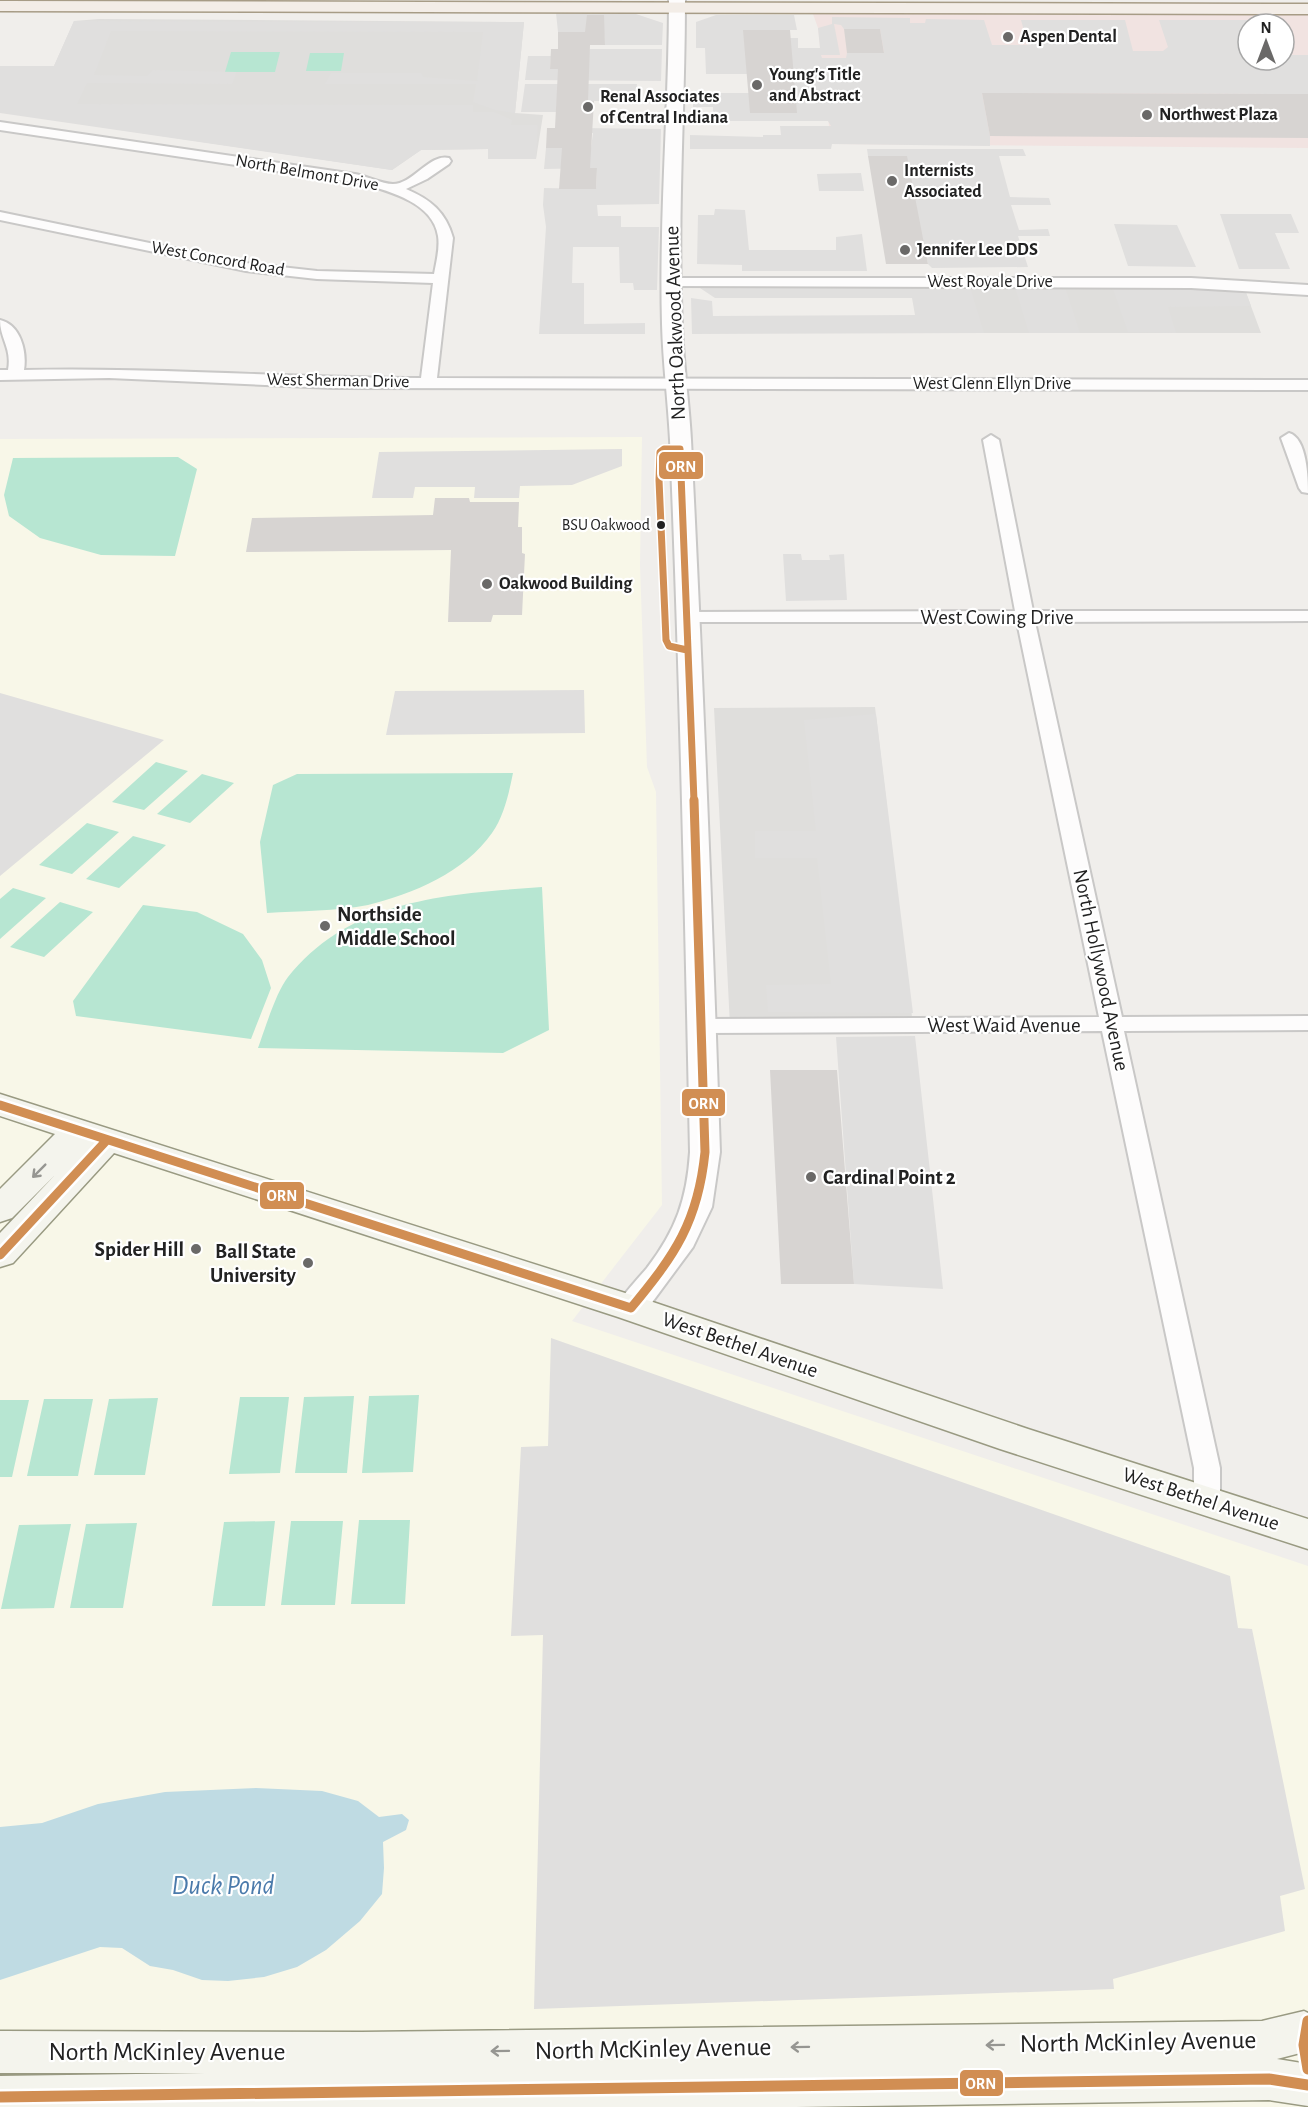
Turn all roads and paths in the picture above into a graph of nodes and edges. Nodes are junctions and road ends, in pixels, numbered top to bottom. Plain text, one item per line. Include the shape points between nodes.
1 (1159, 0) edge
2 (1308, 0) edge
3 (677, 4) edge
4 (0, 6) edge
5 (1308, 9) edge
6 (0, 126) edge
7 (444, 160) dead end
8 (394, 189) junction
9 (0, 216) edge
10 (440, 279) junction
11 (672, 283) junction
12 (1308, 290) edge
13 (0, 325) edge
14 (8, 374) edge
15 (428, 383) junction
16 (676, 383) junction
17 (1308, 385) edge
18 (1289, 438) dead end
19 (990, 440) dead end
20 (1308, 488) edge
21 (1308, 616) edge
22 (686, 618) junction
23 (1025, 618) junction
24 (1308, 1023) edge
25 (700, 1026) junction
26 (1114, 1026) junction
27 (0, 1105) edge
28 (92, 1136) junction
29 (0, 1210) edge
30 (0, 1255) edge
31 (631, 1308) junction
32 (1207, 1500) junction
33 (1308, 1534) edge
34 (1307, 2041) edge
35 (0, 2052) edge
36 (1308, 2085) edge
37 (0, 2097) edge

1 - 2 main road
3 - 4 main road
3 - 5 main road
3 - 11 street, North Oakwood Avenue
6 - 8 street, North Belmont Drive via 337,175
7 - 8 street
8 - 10 street, North Belmont Drive via 432,210 442,224 446,238
9 - 10 street, West Concord Road via 246,267 317,275
10 - 15 street, North Belmont Drive
11 - 12 street, West Royale Drive via 1191,283
11 - 16 street, North Oakwood Avenue
13 - 14 street via 8,331 19,356
14 - 15 street, West Sherman Drive via 109,373
15 - 16 street, West Sherman Drive
16 - 17 street, West Glenn Ellyn Drive
16 - 22 street, North Oakwood Avenue
18 - 20 street
19 - 23 street, North Hollywood Avenue
21 - 23 street, West Cowing Drive
22 - 23 street, West Cowing Drive
22 - 25 street, North Oakwood Avenue
23 - 26 street, North Hollywood Avenue
24 - 26 street, West Waid Avenue
25 - 26 street, West Waid Avenue
25 - 31 street, North Oakwood Avenue via 705,1152 696,1210 662,1269
26 - 32 street, North Hollywood Avenue via 1207,1468
27 - 28 main road, West Bethel Avenue
28 -> 29 main road
28 - 30 main road
28 - 31 main road, West Bethel Avenue
31 - 32 main road, West Bethel Avenue via 1003,1436
32 - 33 main road, West Bethel Avenue
34 -> 35 main road, North McKinley Avenue via 362,2053
36 - 37 main road, North McKinley Avenue via 1269,2079

